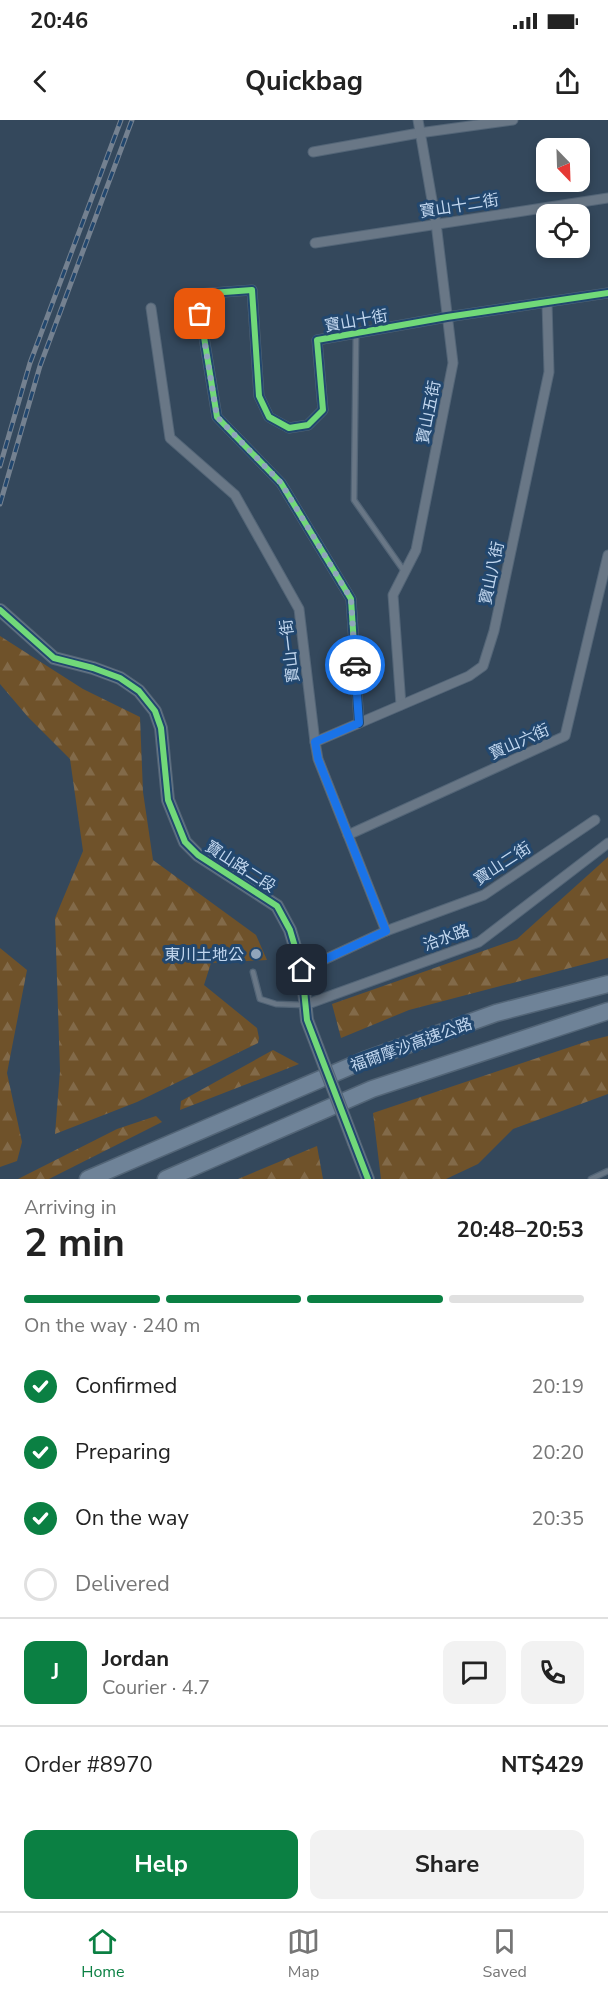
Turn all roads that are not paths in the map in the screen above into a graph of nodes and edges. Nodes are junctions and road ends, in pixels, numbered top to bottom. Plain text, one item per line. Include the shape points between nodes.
1 (418, 120) edge
2 (513, 120) edge
3 (419, 133) junction
4 (313, 152) dead end
5 (608, 198) edge
6 (436, 224) junction
7 (315, 243) dead end
8 (608, 293) edge
9 (547, 303) junction
10 (151, 308) dead end
11 (447, 317) junction
12 (356, 333) junction
13 (608, 555) edge
14 (404, 571) junction
15 (0, 610) edge
16 (401, 705) junction
17 (359, 723) junction
18 (315, 742) junction
19 (595, 820) dead end
20 (348, 835) junction
21 (608, 843) edge
22 (386, 931) junction
23 (302, 970) junction
24 (253, 972) dead end
25 (608, 984) edge
26 (304, 1005) junction
27 (608, 1011) edge
28 (608, 1171) edge
29 (88, 1179) edge
30 (166, 1179) edge
31 (368, 1179) edge
32 (591, 1179) edge

1 - 3 street, 寶山五街
2 - 3 street
3 - 4 street
3 - 6 street, 寶山五街
5 - 6 street, 寶山十二街
6 - 7 street, 寶山十二街
6 - 11 street, 寶山五街
8 - 9 street, 寶山十街
9 - 11 street, 寶山十街
9 - 16 street, 寶山八街 via 549,372 494,631 483,666 469,676
10 - 18 street, 寶山一街 via 170,438 235,495 299,609
11 - 12 street, 寶山十街
11 - 14 street, 寶山五街 via 453,363 416,550
12 - 14 lane via 354,501
12 - 17 street, 寶山十街 via 317,340 322,410 308,425 289,428 269,417 259,396 252,290 197,294 217,417 281,483 351,599
13 - 20 street, 寶山六街 via 565,736
14 - 16 street, 寶山五街 via 393,595
15 - 23 street, 寶山路二段 via 54,658 111,675 139,691 155,711 161,728 168,800 185,842 198,855 277,906 290,930
16 - 17 street, 寶山八街
17 - 18 street, 寶山八街
18 - 20 street, 寶山一街
19 - 22 street, 寶山二街 via 484,895
20 - 22 street, 寶山一街
21 - 26 street, 洽水路 via 479,942
22 - 23 street
23 - 26 street, 寶山路二段
24 - 26 lane via 260,999
25 - 29 highway, 福爾摩沙高速公路 via 496,1013 365,1060
26 - 31 street, 寶山路二段, bridge via 306,1020
27 - 30 highway, 福爾摩沙高速公路 via 372,1089
28 - 32 lane

